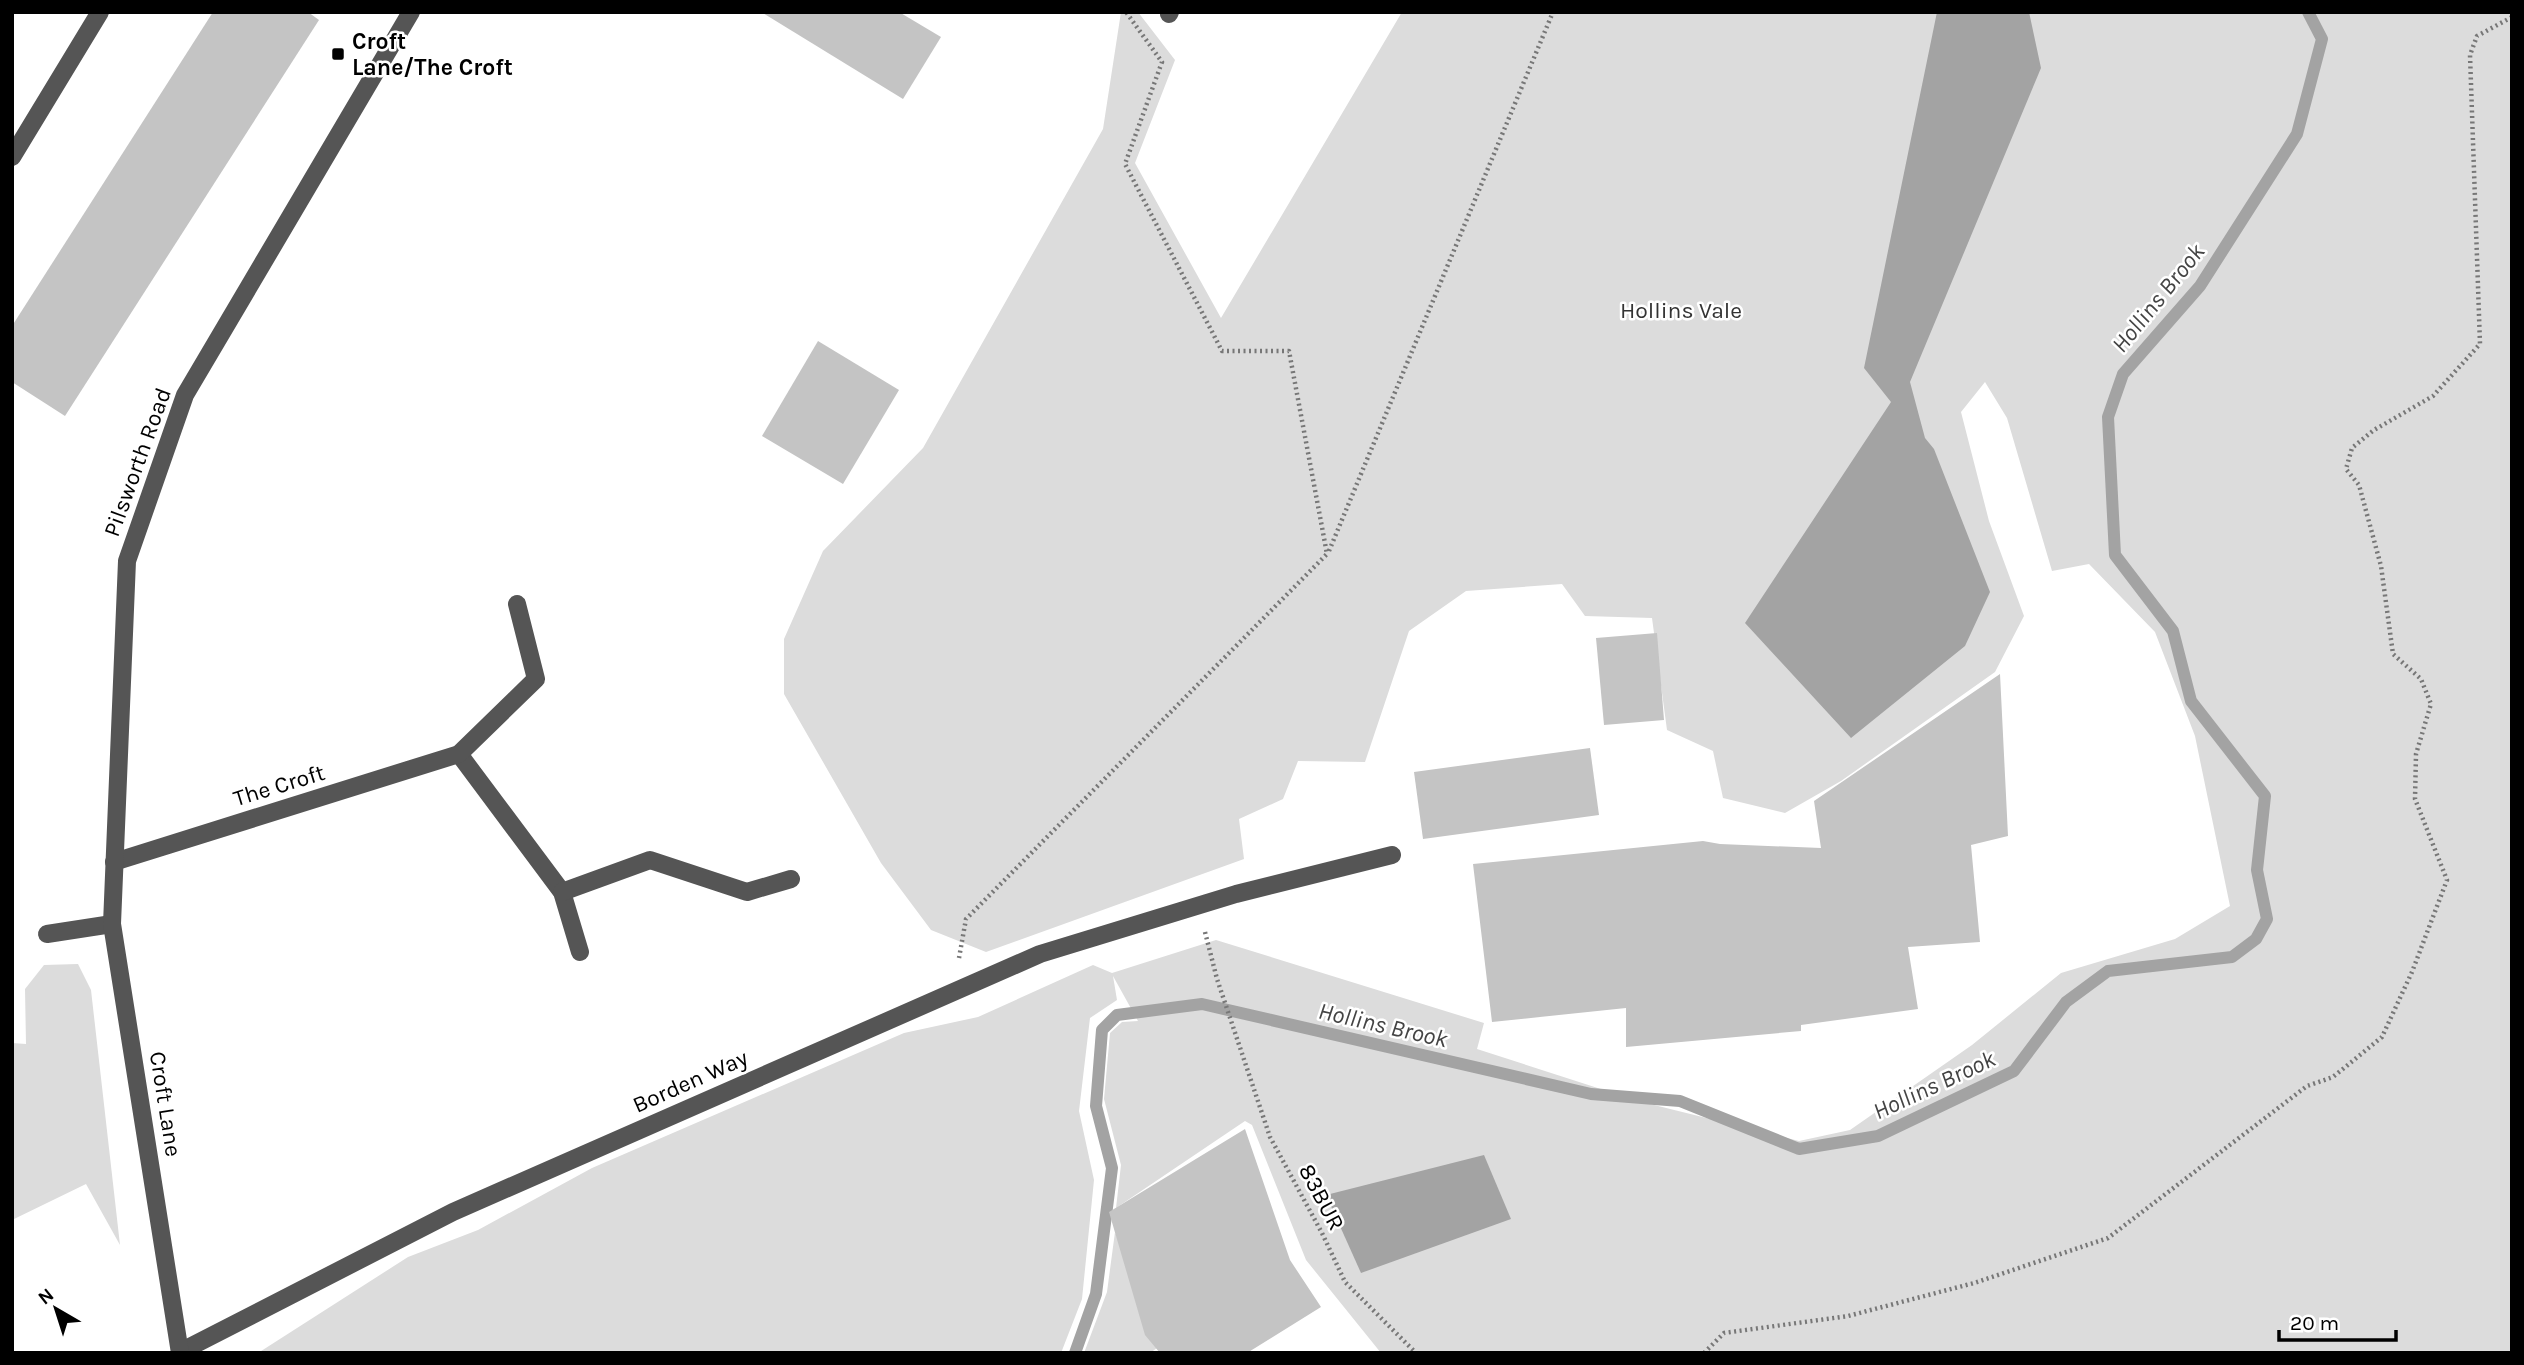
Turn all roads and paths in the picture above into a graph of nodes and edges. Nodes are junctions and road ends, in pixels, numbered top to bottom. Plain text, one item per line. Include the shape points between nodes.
1 (100, 12) edge
2 (411, 12) edge
3 (1126, 12) edge
4 (1553, 12) edge
5 (2512, 17) edge
6 (12, 157) edge
7 (1327, 554) junction
8 (517, 604) dead end
9 (459, 754) junction
10 (1392, 855) dead end
11 (114, 862) junction
12 (791, 879) dead end
13 (562, 892) junction
14 (112, 924) junction
15 (47, 934) dead end
16 (1206, 938) dead end
17 (580, 952) dead end
18 (955, 992) junction
19 (180, 1352) edge
20 (1416, 1353) edge
21 (1704, 1353) edge

1 - 6 street
2 - 11 street, Pilsworth Road via 180,408 127,561
3 - 7 path via 1161,62 1125,164 1222,351 1289,351
4 - 7 path
5 - 21 path via 2477,36 2470,55 2480,344 2433,396 2352,448 2346,469 2359,485 2381,566 2393,654 2421,678 2431,704 2416,754 2415,799 2446,880 2382,1037 2333,1077 2306,1086 2108,1238 1974,1283 1848,1316 1724,1333
7 - 18 path via 966,919
8 - 9 street, The Croft via 536,679
9 - 11 street, The Croft
9 - 13 street
10 - 18 street, Borden Way via 1236,894 1040,954
11 - 14 street, Croft Lane
12 - 13 street via 747,892 650,860
13 - 17 street
14 - 15 street
14 - 19 street, Croft Lane
16 - 20 path, 83BUR via 1270,1137 1345,1282
18 - 19 street, Borden Way via 453,1212

